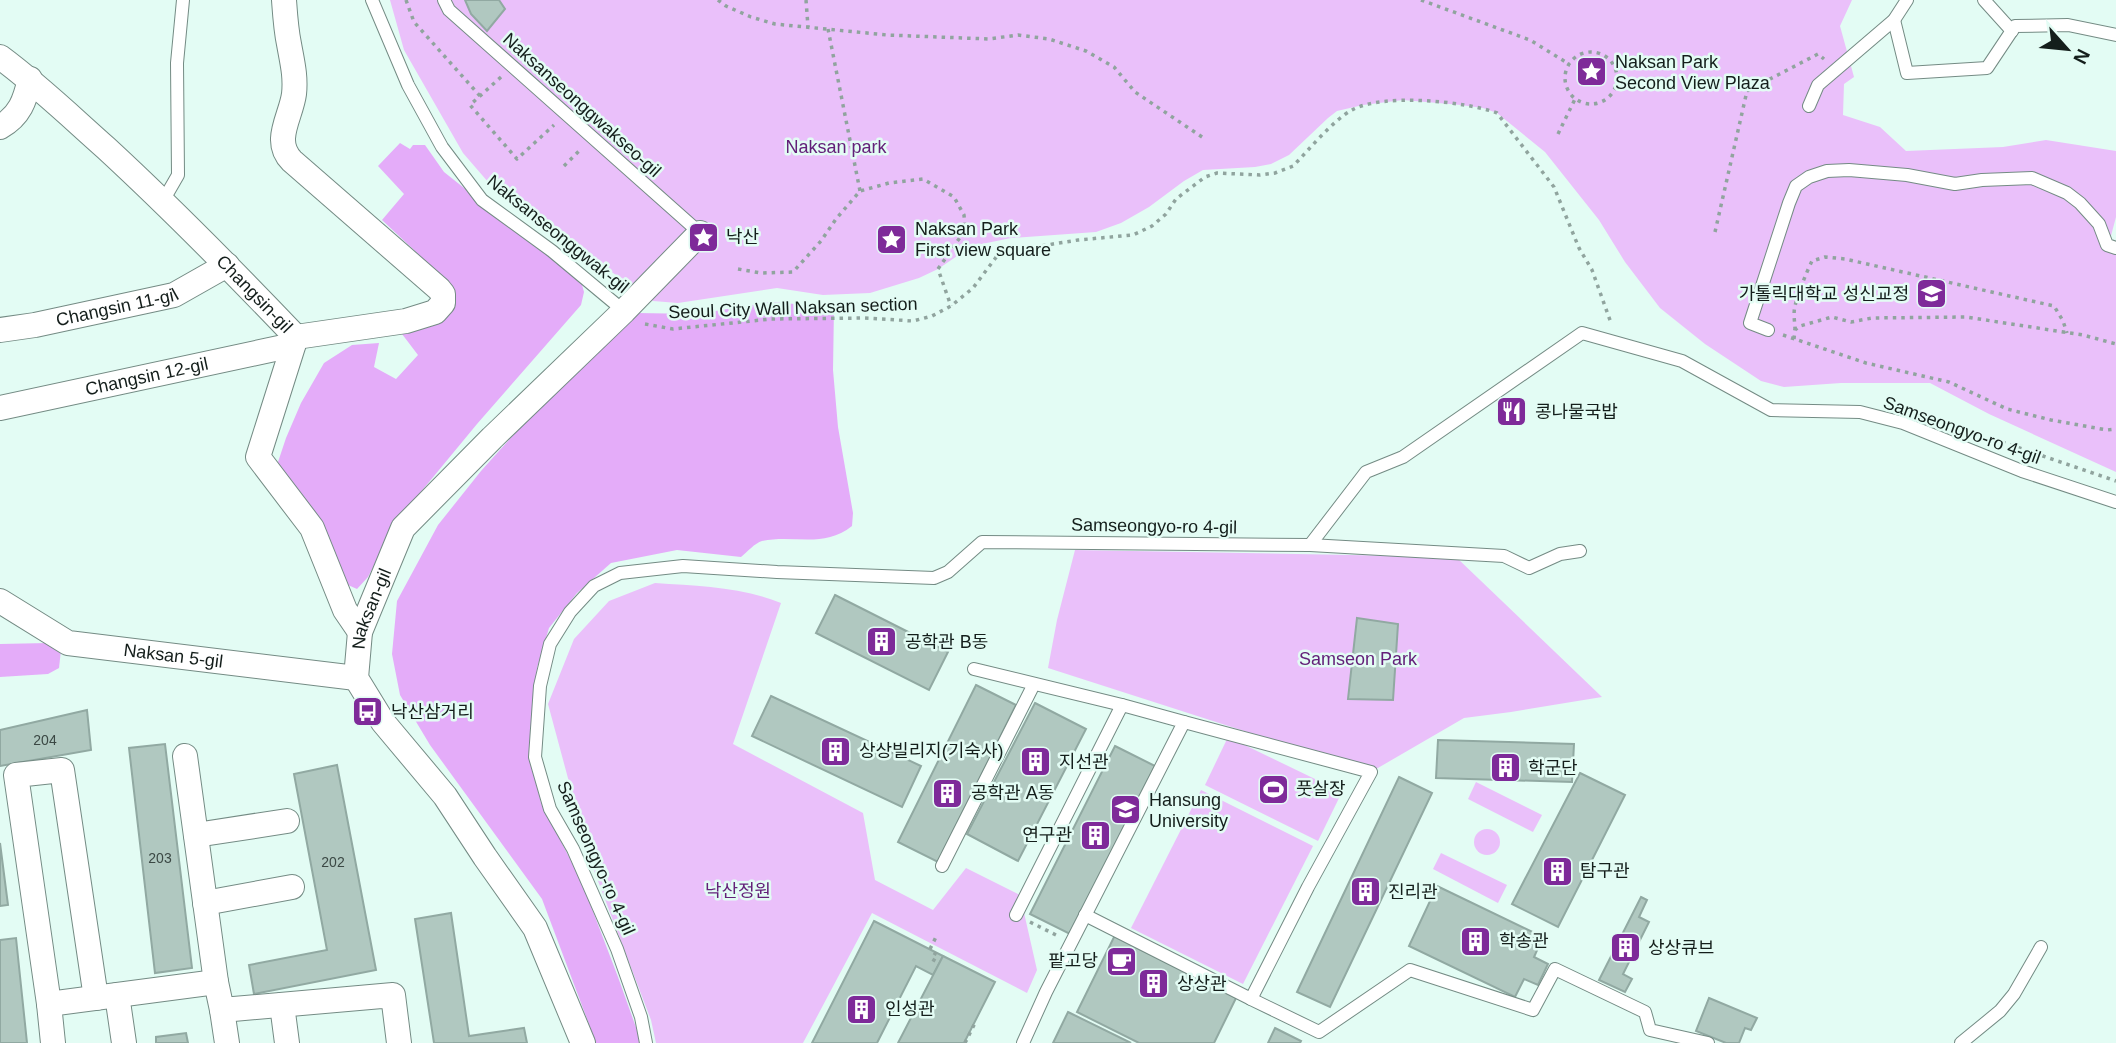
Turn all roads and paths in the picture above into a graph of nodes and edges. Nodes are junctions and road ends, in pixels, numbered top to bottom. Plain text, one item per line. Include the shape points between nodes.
1 (183, 0) edge
2 (284, 0) edge
3 (372, 0) edge
4 (405, 0) edge
5 (444, 0) edge
6 (718, 0) edge
7 (806, 0) edge
8 (1420, 0) edge
9 (1907, 0) edge
10 (1984, 0) edge
11 (1894, 20) junction
12 (808, 27) junction
13 (828, 29) junction
14 (2012, 31) junction
15 (2116, 35) edge
16 (0, 57) edge
17 (1569, 64) junction
18 (1836, 70) junction
19 (508, 71) dead end
20 (30, 79) junction
21 (480, 96) junction
22 (1575, 99) junction
23 (1810, 106) dead end
24 (556, 123) dead end
25 (0, 127) edge
26 (1558, 134) dead end
27 (1205, 139) dead end
28 (579, 151) dead end
29 (564, 166) dead end
30 (860, 191) junction
31 (163, 201) junction
32 (1715, 232) dead end
33 (700, 233) joint
34 (2116, 248) edge
35 (227, 265) junction
36 (738, 269) dead end
37 (951, 306) junction
38 (624, 311) junction
39 (1614, 329) dead end
40 (0, 330) edge
41 (1768, 330) dead end
42 (1796, 330) junction
43 (2067, 333) junction
44 (295, 341) junction
45 (2116, 344) edge
46 (0, 408) edge
47 (2116, 429) edge
48 (1998, 441) dead end
49 (2116, 481) edge
50 (2116, 502) edge
51 (1310, 545) junction
52 (1580, 551) dead end
53 (0, 601) edge
54 (360, 632) junction
55 (974, 669) dead end
56 (356, 678) junction
57 (1034, 684) junction
58 (1122, 705) junction
59 (1184, 722) junction
60 (185, 756) dead end
61 (286, 821) dead end
62 (196, 835) junction
63 (942, 866) dead end
64 (292, 887) dead end
65 (205, 903) junction
66 (1016, 915) joint
67 (1085, 915) junction
68 (937, 935) dead end
69 (1071, 943) junction
70 (2040, 947) dead end
71 (930, 949) dead end
72 (936, 952) dead end
73 (939, 962) dead end
74 (216, 982) junction
75 (107, 997) junction
76 (1251, 999) junction
77 (49, 1004) junction
78 (282, 1005) junction
79 (222, 1010) junction
80 (976, 1021) dead end
81 (53, 1043) edge
82 (124, 1043) edge
83 (227, 1043) edge
84 (286, 1043) edge
85 (399, 1043) edge
86 (583, 1043) edge
87 (646, 1043) edge
88 (965, 1043) edge
89 (1023, 1043) edge
90 (1708, 1043) edge
91 (1961, 1043) edge

1 - 31 lane via 177,62 178,175
2 - 44 street, Changsin 12-gil via 295,80 284,131 285,152 444,298 435,312 406,321
3 - 38 lane, Naksanseonggwak-gil via 408,85 437,137 482,200
4 - 21 path via 414,22
5 - 33 lane, Naksanseonggwakseo-gil via 449,10
6 - 12 path via 751,17
7 - 12 path
8 - 17 path via 1530,40
9 - 11 lane
10 - 14 lane
11 - 14 lane via 1907,73 1987,68
11 - 18 lane
12 - 13 path
13 - 27 path via 1049,39 1086,51 1114,67 1135,92
13 - 30 path
14 - 15 lane via 2015,26 2068,24
16 - 20 street, Changsin-gil
17 - 22 path via 1566,85
17 - 22 path via 1578,55 1594,52 1609,59 1618,75 1608,99 1591,105
18 - 23 lane via 1818,85
18 - 32 path via 1818,54 1748,90
19 - 21 path
20 - 25 street via 18,113
20 - 31 street, Changsin-gil
21 - 24 path via 470,105 517,159
22 - 26 path
28 - 29 path
30 - 36 path via 793,272
30 - 37 path via 923,179 954,197 965,227 938,269
31 - 35 street, Changsin-gil
33 - 38 street, Naksan-gil
34 - 41 lane via 2107,245 2099,224 2080,203 2032,178 1955,184 1907,175 1827,171 1796,186 1789,203 1750,323
35 - 40 street, Changsin 11-gil via 174,296
35 - 44 street, Changsin-gil
37 - 38 path, Seoul City Wall Naksan section via 913,321 771,319 673,329 642,324
37 - 39 path, Seoul City Wall Naksan section via 973,288 997,256 1133,235 1152,226 1176,199 1205,177 1285,170 1350,110 1403,100 1497,113 1554,187
38 - 54 street, Naksan-gil via 403,528
42 - 43 path via 1832,317 1852,321 1966,317
42 - 43 path via 1794,308 1805,274 1812,261 1825,257 2054,306
42 - 47 path via 1794,339 1866,363 1949,382 2007,409
43 - 45 path
44 - 46 street, Changsin 12-gil
44 - 54 street, Changsin-gil via 258,457 312,528 345,610
48 - 49 path
50 - 51 lane, Samseongyo-ro 4-gil via 2011,467 1903,423 1860,412 1771,410 1682,361 1582,333 1403,457 1366,472
51 - 52 lane via 1504,556 1529,568
51 - 87 lane, Samseongyo-ro 4-gil via 982,542 948,572 934,578 683,566 620,573 594,586 550,644 540,686 535,757 550,808 617,949
53 - 56 street, Naksan 5-gil via 68,642
54 - 56 street, Naksan-gil
55 - 57 lane
56 - 86 street via 383,722 446,796 535,928
57 - 58 lane
57 - 63 lane
58 - 59 lane
58 - 66 lane
59 - 67 lane
59 - 76 lane via 1371,772
60 - 62 street
61 - 62 street
62 - 65 street
64 - 65 street
65 - 74 street
66 - 69 path
67 - 69 lane
67 - 76 lane
68 - 71 path
69 - 89 lane
70 - 91 lane via 2014,994
72 - 73 path via 932,959
74 - 75 street
74 - 79 street
75 - 77 street
75 - 77 street via 62,770 16,775
75 - 82 street
76 - 90 lane via 1320,1032 1410,970 1533,1010 1555,969 1645,1012 1650,1030
77 - 81 street
78 - 79 street
78 - 84 street
78 - 85 street via 393,995
79 - 83 street
80 - 88 path

